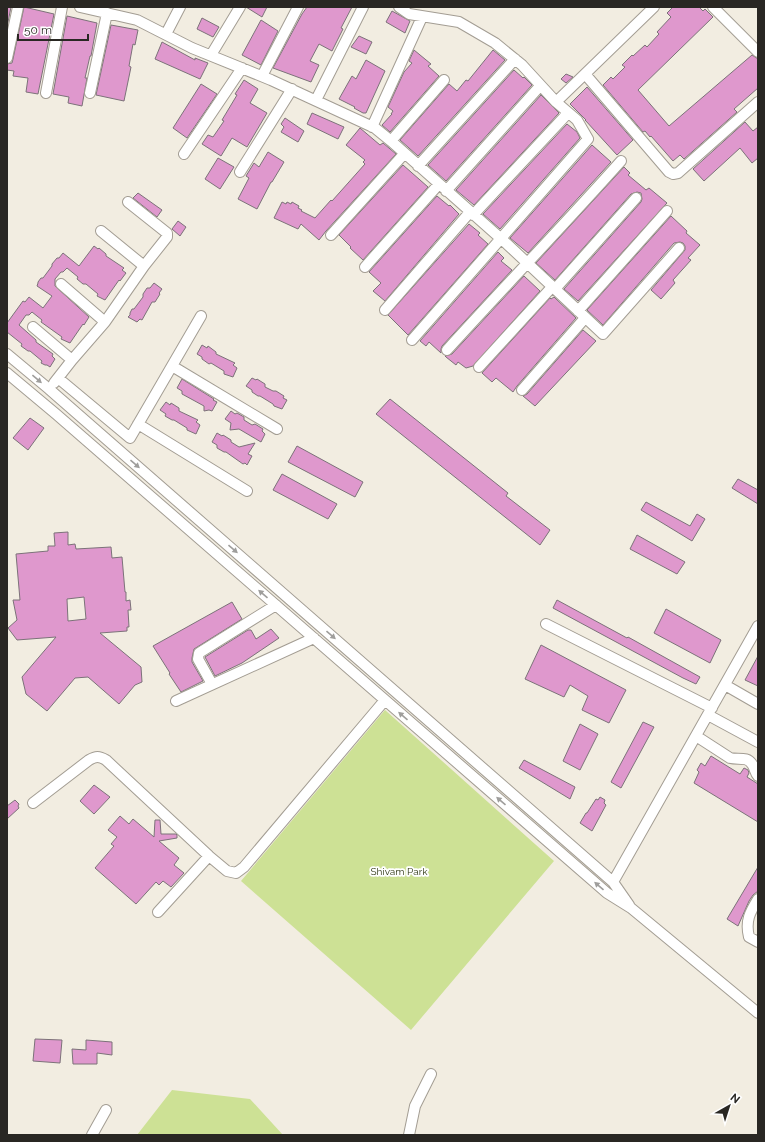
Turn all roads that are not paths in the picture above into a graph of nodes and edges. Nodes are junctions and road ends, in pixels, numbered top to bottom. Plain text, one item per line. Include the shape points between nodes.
1 (18, 7) edge
2 (62, 7) edge
3 (80, 7) edge
4 (180, 7) edge
5 (240, 7) edge
6 (298, 7) edge
7 (363, 7) edge
8 (399, 7) edge
9 (654, 7) edge
10 (713, 7) edge
11 (115, 12) edge
12 (422, 17) junction
13 (166, 34) junction
14 (758, 52) edge
15 (211, 55) junction
16 (7, 58) edge
17 (515, 59) junction
18 (242, 68) junction
19 (585, 74) junction
20 (262, 76) junction
21 (444, 80) dead end
22 (540, 86) junction
23 (292, 90) junction
24 (46, 92) dead end
25 (90, 93) dead end
26 (316, 100) junction
27 (556, 102) junction
28 (758, 102) edge
29 (568, 113) junction
30 (372, 127) junction
31 (391, 141) junction
32 (184, 154) dead end
33 (404, 154) junction
34 (621, 161) dead end
35 (418, 166) junction
36 (240, 172) dead end
37 (443, 188) junction
38 (636, 198) dead end
39 (128, 202) dead end
40 (667, 211) dead end
41 (471, 213) junction
42 (101, 232) dead end
43 (330, 235) dead end
44 (501, 240) junction
45 (679, 248) dead end
46 (526, 263) junction
47 (144, 266) junction
48 (365, 267) dead end
49 (61, 284) dead end
50 (554, 288) junction
51 (385, 310) dead end
52 (582, 315) junction
53 (200, 316) dead end
54 (105, 322) junction
55 (33, 327) dead end
56 (412, 340) dead end
57 (447, 350) dead end
58 (7, 354) edge
59 (72, 360) junction
60 (172, 366) junction
61 (479, 367) dead end
62 (7, 373) edge
63 (58, 378) junction
64 (49, 389) junction
65 (522, 390) dead end
66 (138, 424) junction
67 (277, 429) dead end
68 (247, 491) dead end
69 (276, 605) junction
70 (546, 624) dead end
71 (758, 626) edge
72 (314, 638) junction
73 (212, 684) junction
74 (725, 685) junction
75 (176, 700) dead end
76 (385, 700) junction
77 (758, 704) edge
78 (710, 711) junction
79 (696, 736) junction
80 (758, 742) edge
81 (464, 751) junction
82 (455, 761) junction
83 (758, 776) edge
84 (33, 803) dead end
85 (209, 856) junction
86 (613, 882) junction
87 (758, 899) edge
88 (631, 908) junction
89 (158, 912) dead end
90 (758, 942) edge
91 (758, 1013) edge
92 (431, 1074) dead end
93 (106, 1110) dead end
94 (92, 1135) edge
95 (409, 1135) edge

1 - 16 street
2 - 24 street
3 - 11 street
4 - 13 street
5 - 15 street
6 - 20 street
7 - 26 street
8 - 12 street via 409,14
9 - 19 street
10 - 14 street
11 - 13 street
11 - 25 street
12 - 17 street via 459,22 495,43
12 - 30 street
13 - 15 street
15 - 18 street
17 - 22 street
17 - 35 street
18 - 20 street
18 - 32 street
19 - 27 street
19 - 28 street via 673,174 678,173
20 - 23 street
21 - 31 street
22 - 27 street
22 - 37 street
23 - 26 street
23 - 36 street
26 - 30 street
27 - 29 street
29 - 41 street
29 - 44 street via 577,120 588,139
30 - 31 street
31 - 33 street
33 - 35 street
33 - 43 street
34 - 46 street
35 - 37 street
37 - 41 street
37 - 48 street
38 - 50 street
39 - 47 street via 167,233 167,237
40 - 52 street
41 - 44 street
41 - 51 street
42 - 47 street
44 - 46 street
44 - 56 street
45 - 52 street via 603,334
46 - 50 street
46 - 57 street
47 - 54 street
49 - 54 street
50 - 52 street
50 - 61 street
52 - 65 street
53 - 60 street
54 - 59 street
55 - 59 street
58 -> 64 street
59 - 63 street
60 - 66 street
60 - 67 street
69 -> 62 street
63 - 64 street
63 - 66 street via 130,438
64 -> 81 street
66 - 68 street
69 - 72 street
69 - 73 street via 199,653 198,659
70 - 78 street
71 - 74 street
72 - 73 street
72 - 76 street
73 - 75 street
74 - 77 street
74 - 78 street
82 -> 76 street
76 - 85 street via 244,867 232,873
78 - 79 street
78 - 80 street
79 - 83 street via 730,758 745,759 752,763
79 - 86 street
81 - 82 street
81 - 86 street
88 -> 82 street via 607,893
84 - 85 street via 89,760 101,757
85 - 89 street
86 - 88 street
87 - 90 street via 746,927 749,937
88 - 91 street
92 - 95 street via 415,1106
93 - 94 street

